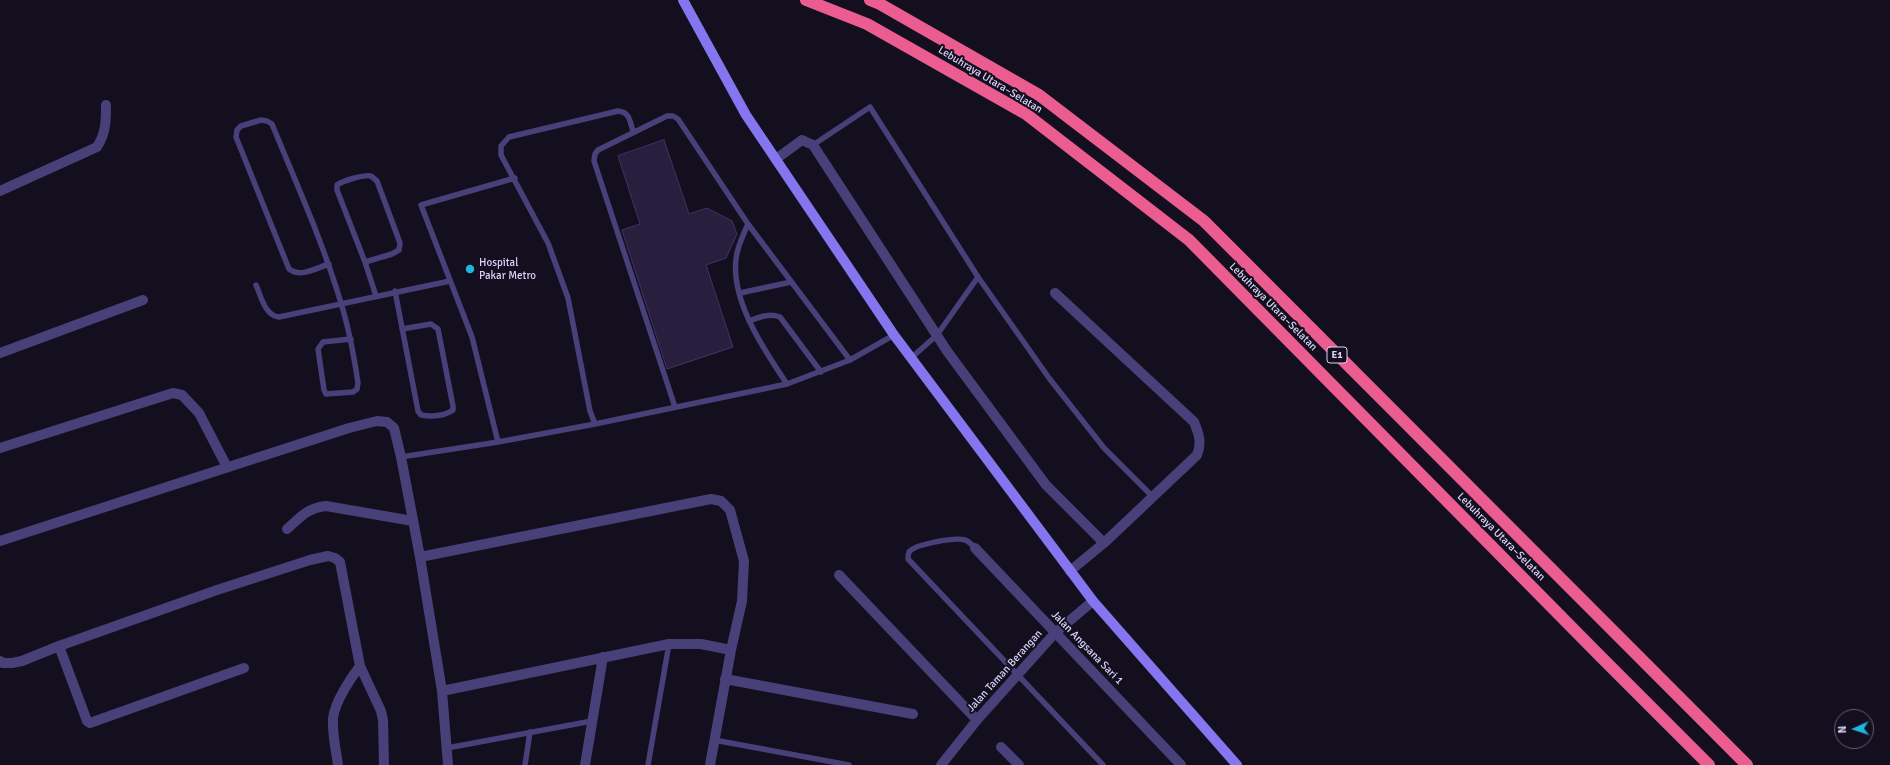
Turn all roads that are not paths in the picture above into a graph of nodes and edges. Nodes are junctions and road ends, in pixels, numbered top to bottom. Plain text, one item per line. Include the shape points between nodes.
1 (683, 0) edge
2 (806, 0) edge
3 (875, 2) edge
4 (106, 104) dead end
5 (633, 131) junction
6 (813, 145) junction
7 (776, 159) junction
8 (515, 178) junction
9 (0, 191) edge
10 (748, 224) junction
11 (365, 262) junction
12 (329, 264) junction
13 (978, 277) junction
14 (450, 281) junction
15 (791, 282) junction
16 (256, 285) dead end
17 (395, 291) junction
18 (740, 293) junction
19 (1055, 294) dead end
20 (376, 296) junction
21 (143, 300) dead end
22 (342, 303) junction
23 (749, 321) junction
24 (402, 329) junction
25 (894, 335) junction
26 (937, 335) junction
27 (351, 339) junction
28 (0, 353) edge
29 (911, 358) junction
30 (850, 360) junction
31 (821, 372) junction
32 (787, 384) junction
33 (675, 407) junction
34 (595, 424) junction
35 (498, 442) junction
36 (0, 448) edge
37 (401, 457) junction
38 (227, 467) junction
39 (1152, 496) junction
40 (413, 521) junction
41 (287, 529) dead end
42 (0, 541) edge
43 (1104, 543) junction
44 (975, 548) joint
45 (420, 557) junction
46 (1070, 571) junction
47 (839, 575) dead end
48 (1093, 600) junction
49 (1056, 633) junction
50 (669, 644) junction
51 (59, 646) junction
52 (731, 650) junction
53 (603, 657) junction
54 (0, 661) edge
55 (360, 666) junction
56 (244, 668) dead end
57 (1018, 676) junction
58 (725, 679) junction
59 (442, 692) junction
60 (913, 714) dead end
61 (977, 720) junction
62 (592, 721) junction
63 (530, 732) junction
64 (714, 740) junction
65 (1001, 747) dead end
66 (448, 748) junction
67 (338, 765) edge
68 (384, 765) edge
69 (448, 765) edge
70 (526, 765) edge
71 (584, 765) edge
72 (648, 765) edge
73 (710, 765) edge
74 (849, 765) edge
75 (942, 765) edge
76 (1019, 765) edge
77 (1103, 765) edge
78 (1181, 765) edge
79 (1237, 765) edge
80 (1709, 765) edge
81 (1746, 765) edge

1 - 7 main road via 746,115
2 - 80 highway, Lebuhraya Utara–Selatan / E1 via 867,24 1026,114 1189,240
3 - 81 highway, Lebuhraya Utara–Selatan / E1 via 1039,95 1204,221
4 - 9 street via 106,128 97,148
5 - 8 lane via 628,115 618,111 509,137 501,146 501,155
5 - 10 lane via 667,116 678,119
5 - 33 lane via 598,150 594,161
6 - 7 street via 802,140
6 - 13 lane via 870,107
6 - 26 street
7 - 25 main road
8 - 14 lane via 422,204
8 - 34 lane via 548,243 568,298 590,411
10 - 15 lane
10 - 18 lane via 736,259
11 - 11 lane via 337,185 372,176 400,243 399,250 392,254
11 - 20 lane
12 - 12 lane via 272,124 261,120 241,126 236,137 289,270 301,274
12 - 22 lane
13 - 26 lane
13 - 39 lane via 1079,418 1104,448
14 - 17 lane
14 - 35 lane via 472,337
15 - 18 lane
15 - 30 lane
16 - 22 lane via 268,311 274,316
17 - 20 lane
17 - 24 lane
18 - 23 lane
19 - 39 street via 1194,422 1201,446 1197,456
20 - 22 lane
21 - 28 street
22 - 27 lane
23 - 31 lane via 766,315 780,317
23 - 32 lane
24 - 24 lane via 418,411 426,416 449,413 453,406 438,329 431,324
25 - 29 main road
25 - 30 lane
26 - 29 lane
26 - 43 street via 1046,485
27 - 27 lane via 358,389 353,392 326,394 318,348 323,342
29 - 46 main road
30 - 31 lane
31 - 32 lane
32 - 33 lane
33 - 34 lane
34 - 35 lane
35 - 37 lane
36 - 38 street via 173,394 182,395 199,413
37 - 38 street via 394,428 387,422 377,421
37 - 40 street
38 - 42 street
39 - 43 street
40 - 41 street via 344,508 314,507
40 - 45 street
43 - 46 street
44 - 49 street, Jalan Angsana Sari 1
44 - 57 lane via 966,540 951,540 921,546 910,551 908,558
45 - 52 street via 711,499 721,501 730,510 744,561 742,601
45 - 59 street
46 - 48 main road
47 - 61 street
48 - 49 street, Jalan Taman Berangan
48 - 79 main road
49 - 57 street, Jalan Taman Berangan
49 - 78 street, Jalan Angsana Sari 1
50 - 52 street via 701,644
50 - 53 street
50 - 72 lane
51 - 54 street via 22,661
51 - 55 street via 217,590 328,556 340,562
51 - 56 street via 87,721 90,723
52 - 58 street
53 - 59 street
53 - 62 street
55 - 67 street via 334,710 333,729
55 - 68 street via 381,711
57 - 61 street, Jalan Taman Berangan
57 - 77 lane
58 - 60 street
58 - 64 street
59 - 66 street
61 - 75 street, Jalan Taman Berangan
62 - 63 lane
62 - 71 street
63 - 66 lane
63 - 70 lane
64 - 73 street
64 - 74 lane
65 - 76 street
66 - 69 street

